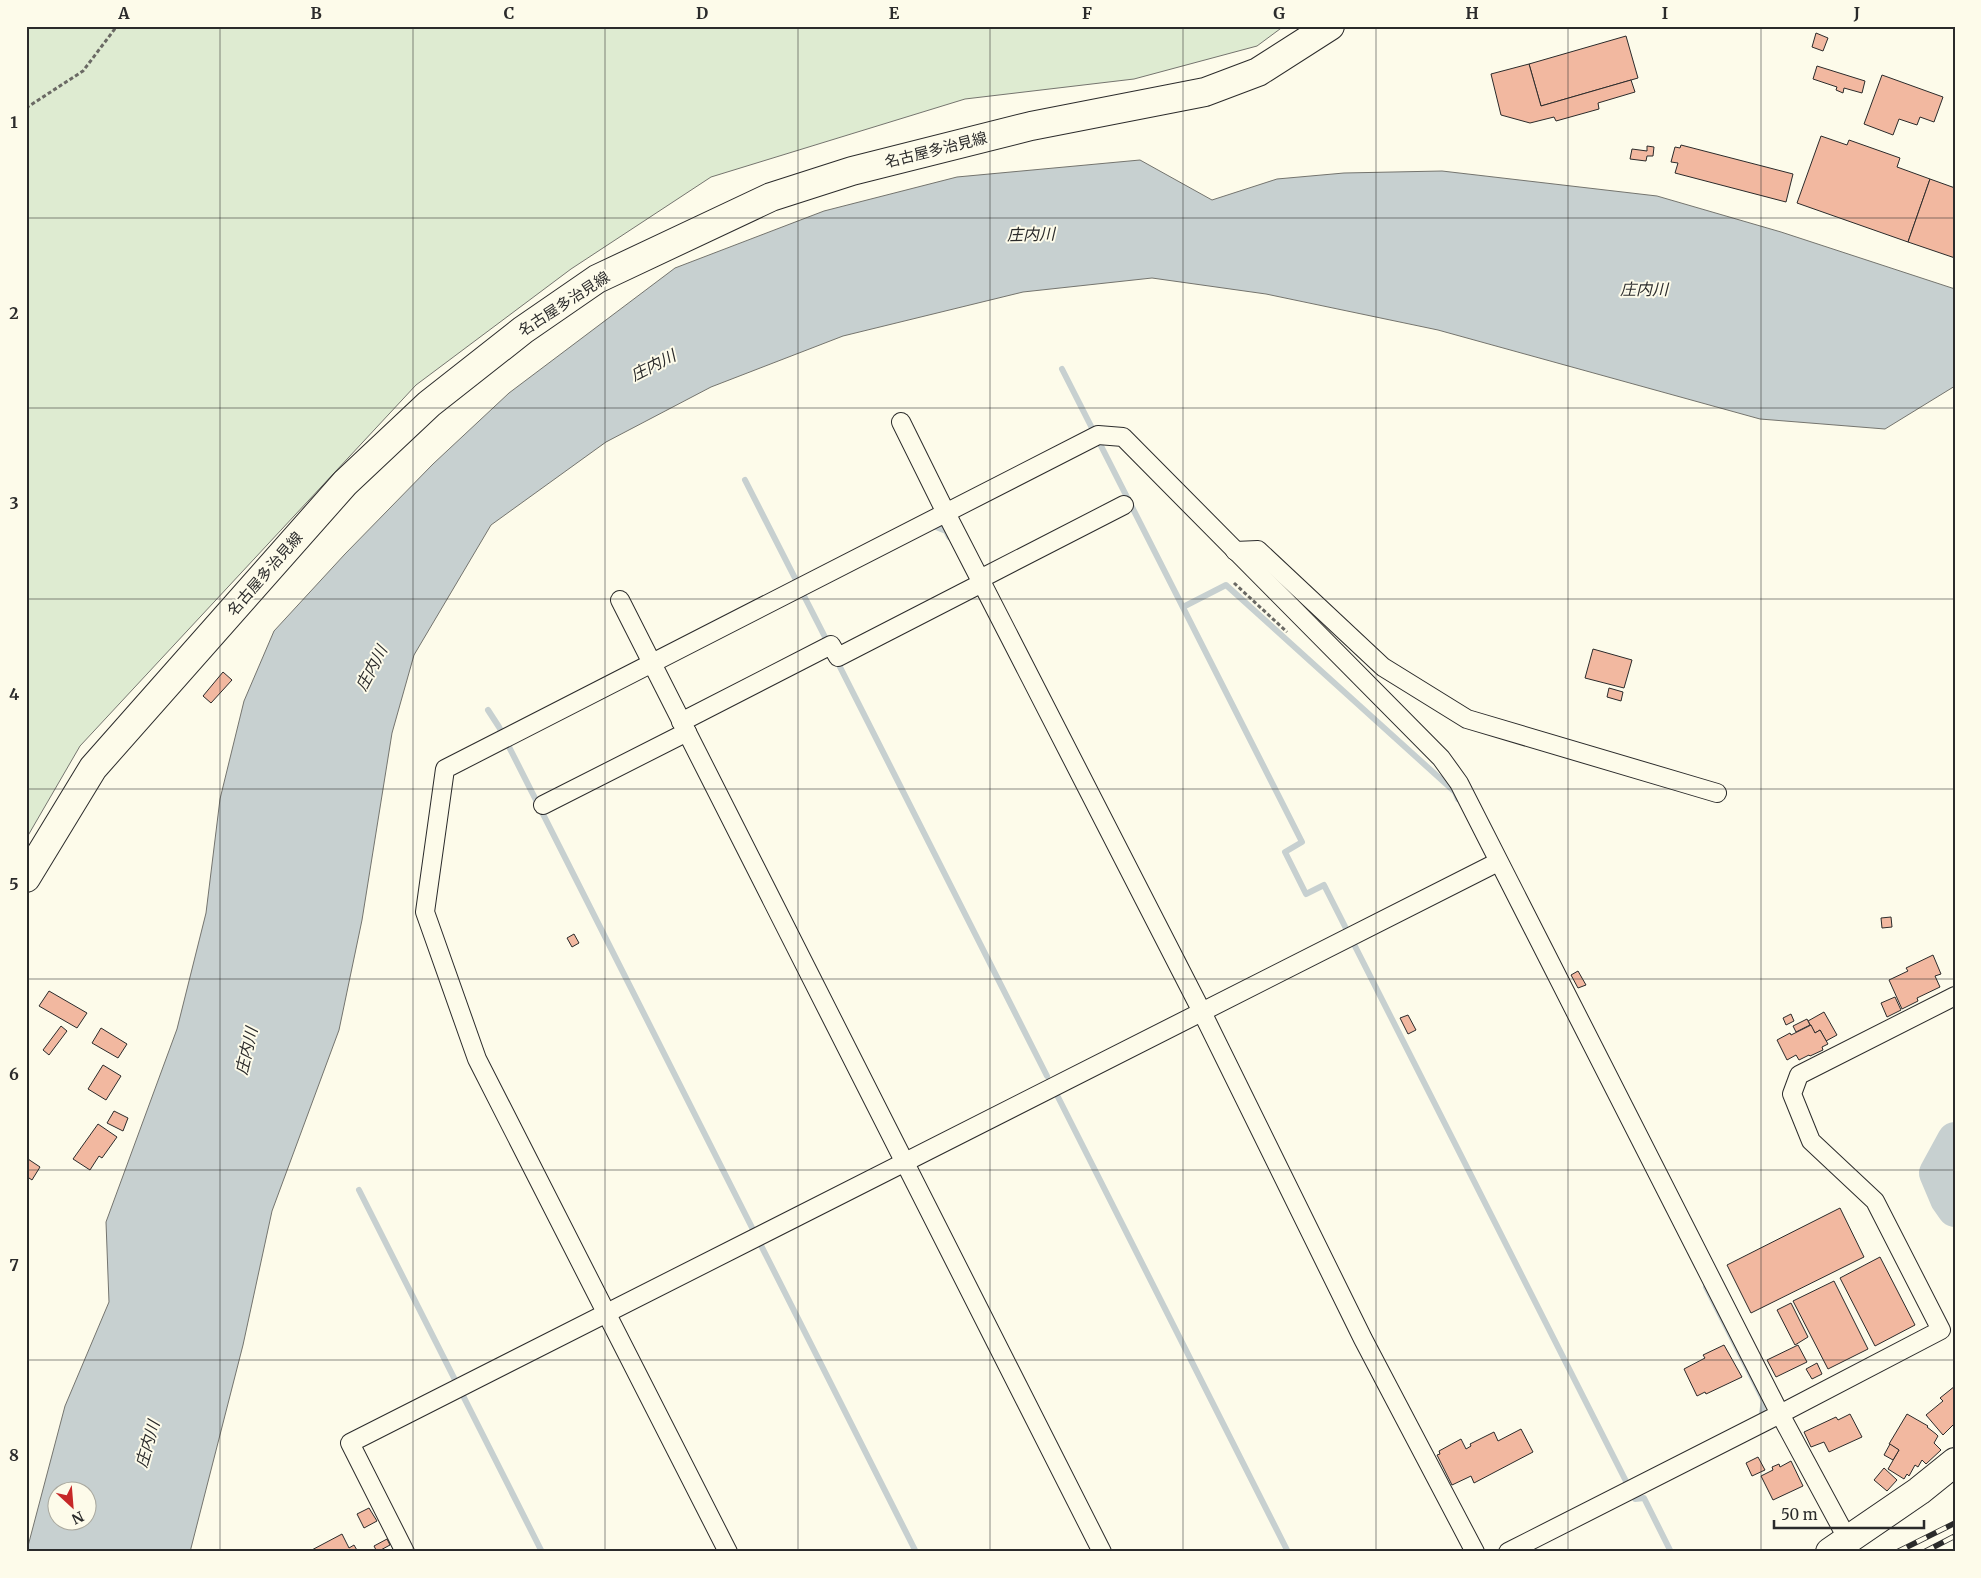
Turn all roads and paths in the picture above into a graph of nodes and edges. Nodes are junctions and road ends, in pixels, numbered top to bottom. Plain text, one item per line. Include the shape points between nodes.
1 (117, 26) edge
2 (1330, 26) edge
3 (26, 108) edge
4 (902, 422) dead end
5 (1124, 505) dead end
6 (946, 513) junction
7 (1234, 551) junction
8 (981, 581) junction
9 (620, 600) dead end
10 (651, 662) junction
11 (684, 727) junction
12 (1717, 793) dead end
13 (542, 805) dead end
14 (1498, 862) junction
15 (26, 878) edge
16 (1955, 996) edge
17 (1201, 1010) junction
18 (905, 1163) junction
19 (608, 1314) junction
20 (1780, 1414) junction
21 (1955, 1462) edge
22 (1839, 1546) edge
23 (405, 1552) edge
24 (728, 1552) edge
25 (1102, 1552) edge
26 (1475, 1552) edge
27 (1508, 1552) edge

1 - 3 path via 83,71
2 - 15 main road, 名古屋多治見線 via 1258,72 1204,92 1031,126 843,174 771,197 597,279 523,330 429,404 345,483 93,768
4 - 6 street
5 - 8 street
6 - 7 street via 1098,435 1123,437
6 - 8 street
6 - 10 street
7 - 12 street via 1258,550 1383,667 1467,719
7 - 14 street via 1441,758 1459,783
8 - 11 street via 838,657 831,645
8 - 17 street
9 - 10 street
10 - 11 street
10 - 19 street via 445,769 425,912 477,1059
11 - 13 street
11 - 18 street
14 - 17 street
14 - 20 street
16 - 20 street via 1799,1075 1792,1094 1811,1140 1875,1201 1941,1330
17 - 18 street
17 - 26 street via 1363,1338
18 - 19 street
18 - 25 street
19 - 23 street via 350,1443
19 - 24 street
20 - 22 street
20 - 27 street
21 - 22 main road

